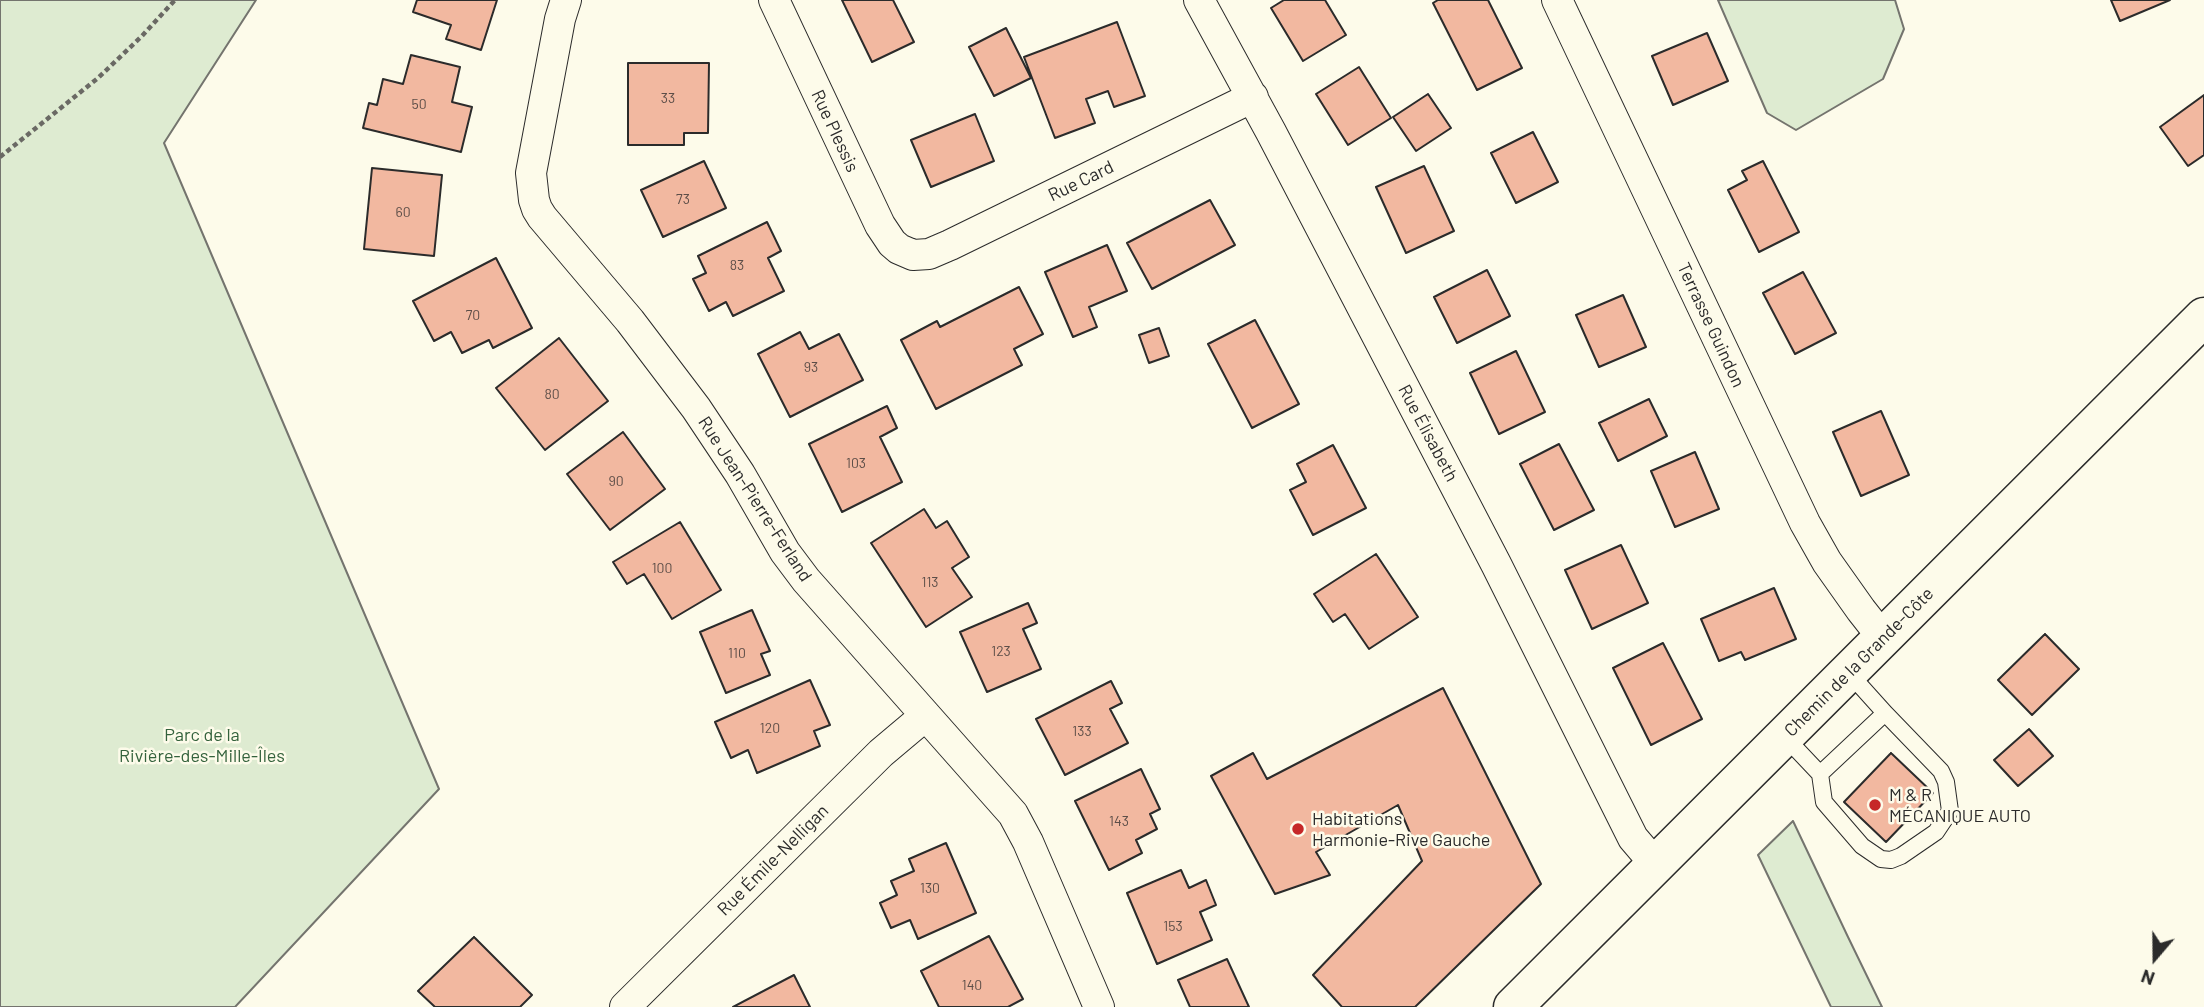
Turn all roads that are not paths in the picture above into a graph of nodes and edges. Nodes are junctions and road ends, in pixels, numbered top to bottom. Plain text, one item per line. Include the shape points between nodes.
1 (566, 0) edge
2 (774, 0) edge
3 (1199, 0) edge
4 (1557, 0) edge
5 (1252, 97) junction
6 (907, 253) joint
7 (2204, 317) edge
8 (1883, 638) junction
9 (1849, 673) junction
10 (1885, 713) junction
11 (925, 716) junction
12 (1785, 737) junction
13 (1820, 774) junction
14 (1656, 865) junction
15 (629, 1006) edge
16 (1099, 1007) edge
17 (1513, 1007) edge

1 - 11 street, Rue Jean-Pierre-Ferland via 531,173 537,209 682,389 795,566
2 - 6 street, Rue Plessis via 880,225 892,243
3 - 5 street, Rue Élisabeth
4 - 8 street, Terrasse Guindon via 1805,523 1827,562
5 - 6 street, Rue Card via 950,245 921,255
5 - 14 street, Rue Élisabeth via 1633,838
7 - 8 main road, Chemin de la Grande-Côte
8 - 9 main road, Chemin de la Grande-Côte
9 - 10 lane
9 - 12 main road, Chemin de la Grande-Côte
10 - 13 lane
10 - 13 lane via 1941,771 1946,782 1950,811 1936,832 1901,856 1881,859 1862,846 1824,802
11 - 15 street, Rue Émile-Nelligan via 871,763
11 - 16 street, Rue Jean-Pierre-Ferland via 1013,814
12 - 13 lane
12 - 14 main road, Chemin de la Grande-Côte
14 - 17 main road, Chemin de la Grande-Côte

